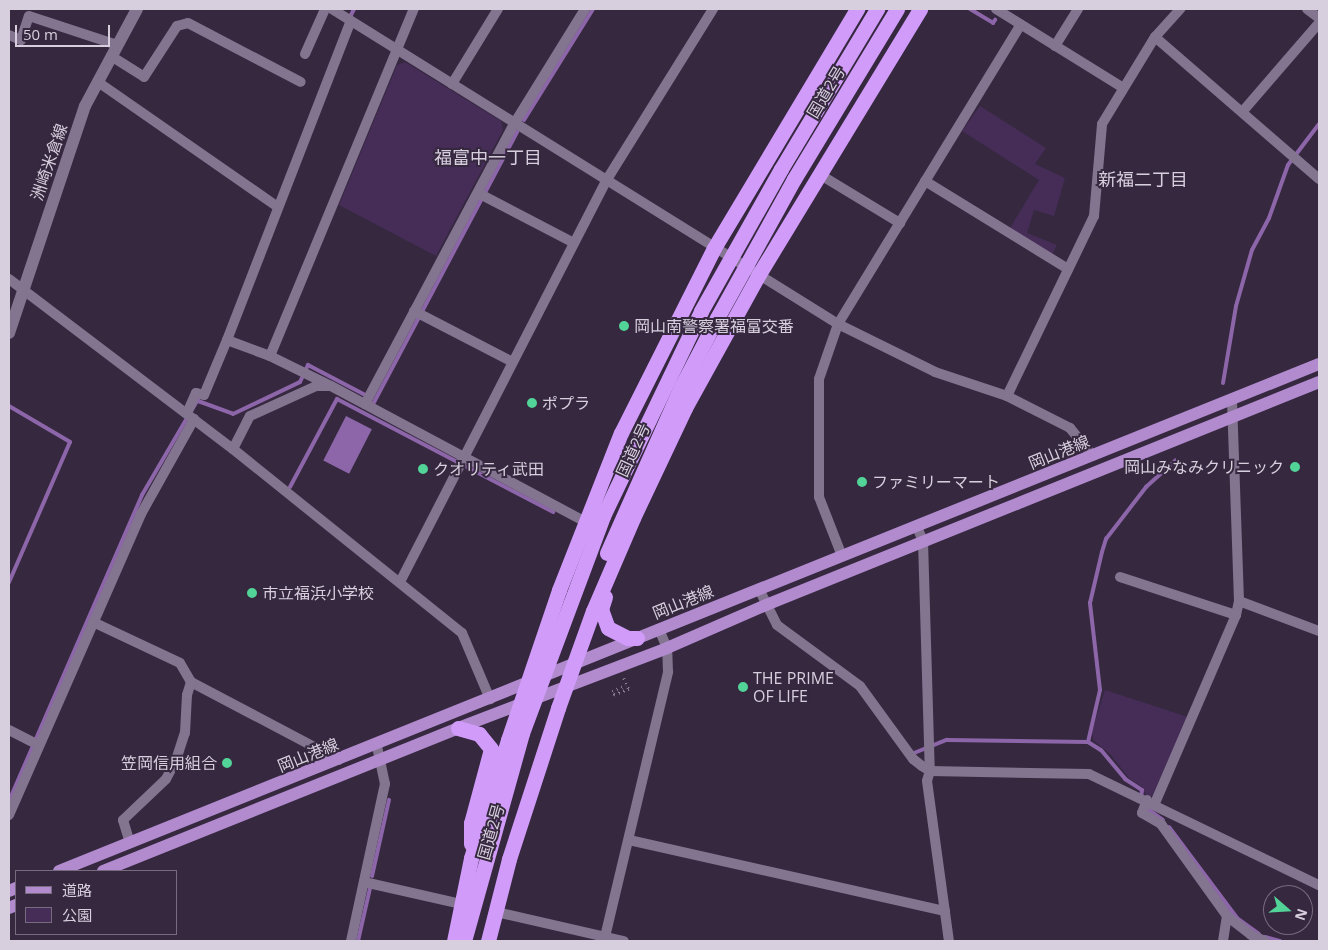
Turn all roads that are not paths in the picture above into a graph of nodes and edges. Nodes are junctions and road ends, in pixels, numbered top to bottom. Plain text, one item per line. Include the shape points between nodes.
1 (137, 9) edge
2 (325, 9) edge
3 (332, 9) edge
4 (414, 9) edge
5 (498, 9) edge
6 (585, 9) edge
7 (713, 9) edge
8 (857, 9) edge
9 (876, 9) edge
10 (897, 9) edge
11 (920, 9) edge
12 (1078, 9) edge
13 (1180, 9) edge
14 (1307, 9) edge
15 (1002, 10) edge
16 (1319, 18) edge
17 (351, 21) junction
18 (1319, 23) edge
19 (1021, 24) junction
20 (9, 35) edge
21 (1155, 37) junction
22 (1055, 46) junction
23 (114, 50) junction
24 (397, 51) junction
25 (305, 54) dead end
26 (98, 82) junction
27 (301, 82) dead end
28 (452, 84) junction
29 (1122, 87) junction
30 (1243, 112) junction
31 (514, 124) junction
32 (819, 174) junction
33 (1319, 179) edge
34 (606, 181) junction
35 (925, 182) junction
36 (482, 195) junction
37 (276, 206) junction
38 (900, 223) junction
39 (574, 243) junction
40 (714, 248) junction
41 (1068, 269) junction
42 (760, 274) junction
43 (9, 278) edge
44 (24, 288) junction
45 (419, 313) junction
46 (838, 324) junction
47 (9, 333) edge
48 (228, 340) junction
49 (270, 356) junction
50 (513, 362) junction
51 (1319, 364) edge
52 (1319, 382) edge
53 (331, 386) junction
54 (1007, 396) junction
55 (1232, 399) junction
56 (370, 403) junction
57 (190, 416) junction
58 (1232, 418) junction
59 (233, 449) junction
60 (1093, 456) junction
61 (462, 462) junction
62 (633, 518) junction
63 (586, 522) junction
64 (917, 527) junction
65 (923, 541) junction
66 (842, 556) junction
67 (1120, 577) dead end
68 (400, 582) junction
69 (759, 589) junction
70 (1239, 601) junction
71 (766, 605) junction
72 (1236, 615) junction
73 (92, 622) junction
74 (659, 629) junction
75 (1319, 631) edge
76 (637, 638) junction
77 (667, 648) junction
78 (573, 665) junction
79 (552, 674) junction
80 (191, 682) junction
81 (527, 684) junction
82 (565, 687) junction
83 (542, 696) junction
84 (490, 699) junction
85 (520, 704) junction
86 (458, 728) junction
87 (9, 730) edge
88 (35, 744) junction
89 (377, 745) junction
90 (380, 759) junction
91 (339, 760) junction
92 (930, 770) junction
93 (1145, 802) junction
94 (9, 816) edge
95 (629, 840) junction
96 (130, 843) junction
97 (471, 858) junction
98 (62, 870) edge
99 (105, 870) edge
100 (364, 882) junction
101 (1319, 885) edge
102 (461, 904) junction
103 (945, 911) junction
104 (496, 912) junction
105 (1227, 916) junction
106 (604, 939) edge
107 (351, 941) edge
108 (456, 941) edge
109 (464, 941) edge
110 (480, 941) edge
111 (488, 941) edge
112 (624, 941) edge
113 (949, 941) edge
114 (1223, 941) edge
115 (1265, 941) edge

1 - 23 main road, 洲崎米倉線
2 - 25 street
3 - 17 street
4 - 24 street
5 - 28 street
6 - 31 street
7 - 34 street
8 - 40 highway
9 - 109 highway, 国道2号 via 738,245 666,379 603,516 510,770
10 - 110 highway, 国道2号 via 752,253 681,387 618,525 583,611 523,784
11 - 32 highway
12 - 22 street
13 - 21 street
14 - 16 street
15 - 19 street
17 - 24 street
17 - 37 street
18 - 30 street
19 - 22 street
19 - 35 street
20 - 23 street via 21,40 29,16
21 - 29 street
21 - 30 street
22 - 29 street
23 - 26 main road, 洲崎米倉線
23 - 27 street via 144,77 177,26 188,23
24 - 28 street
24 - 49 street
26 - 37 street
26 - 44 main road, 洲崎米倉線 via 86,106
28 - 31 street
29 - 41 street via 1102,124 1094,216
30 - 33 street
31 - 34 street
31 - 36 street
32 - 38 street
32 - 42 highway
34 - 39 street
34 - 40 street
35 - 38 street
35 - 41 street
36 - 39 street
36 - 45 street
37 - 48 street
38 - 46 street
39 - 50 street
40 - 42 street
40 - 63 highway via 621,433
41 - 54 street
42 - 46 street
42 - 62 highway via 685,408
43 - 44 street
44 - 47 main road, 洲崎米倉線
44 - 57 street
45 - 50 street
45 - 56 street
46 - 54 street via 935,372
46 - 66 street via 819,379 819,497
48 - 49 street
48 - 57 street via 204,395 200,394
49 - 53 street
50 - 61 street
51 - 55 main road, 岡山港線
52 - 58 main road, 岡山港線
53 - 56 street
53 - 59 street via 316,386 250,416
54 - 60 street via 1070,428
55 - 58 street
55 - 60 main road, 岡山港線
56 - 61 street
57 - 59 street
57 - 73 street
58 - 65 main road, 岡山港線
58 - 70 street
59 - 68 street
60 - 64 main road, 岡山港線
61 - 63 street
61 - 68 street
62 - 76 highway via 629,538 601,609 602,619 613,632
62 - 78 highway
63 - 81 highway
64 - 65 street
64 - 66 main road, 岡山港線
65 - 71 main road, 岡山港線
65 - 92 street
66 - 69 main road, 岡山港線
67 - 72 street
68 - 84 street via 462,633
69 - 71 street
69 - 74 main road, 岡山港線
70 - 72 street
70 - 75 street
71 - 77 main road, 岡山港線
71 - 92 street via 777,625 860,686 913,759
72 - 93 street
73 - 80 street via 180,663
73 - 88 street
74 - 76 main road, 岡山港線
74 - 77 street
76 - 78 main road, 岡山港線
77 - 82 main road, 岡山港線
77 - 95 street via 668,672
78 - 79 main road, 岡山港線
78 - 82 highway
79 - 81 main road, 岡山港線
79 - 83 highway
80 - 91 street
80 - 96 street via 185,733 176,760 166,779 123,820
81 - 84 main road, 岡山港線
81 - 85 highway
82 - 83 main road, 岡山港線
82 - 104 highway via 532,786
83 - 85 main road, 岡山港線
83 - 108 highway via 473,907
84 - 89 main road, 岡山港線
85 - 86 main road, 岡山港線
85 - 97 highway
86 - 90 main road, 岡山港線
86 - 97 highway via 479,734 491,750 471,823
87 - 88 street
88 - 94 street
89 - 90 street
89 - 91 main road, 岡山港線
90 - 99 main road, 岡山港線
90 - 100 street via 385,784
91 - 96 main road, 岡山港線
92 - 93 street via 1089,774
92 - 103 street via 927,781 931,830
93 - 101 street
93 - 105 street via 1142,813 1161,824
95 - 103 street
95 - 106 street
96 - 98 main road, 岡山港線
97 - 102 highway
100 - 102 street
100 - 107 street
102 - 108 highway
103 - 113 street
104 - 106 street
104 - 111 highway
105 - 114 street
105 - 115 street via 1251,935
106 - 112 street

